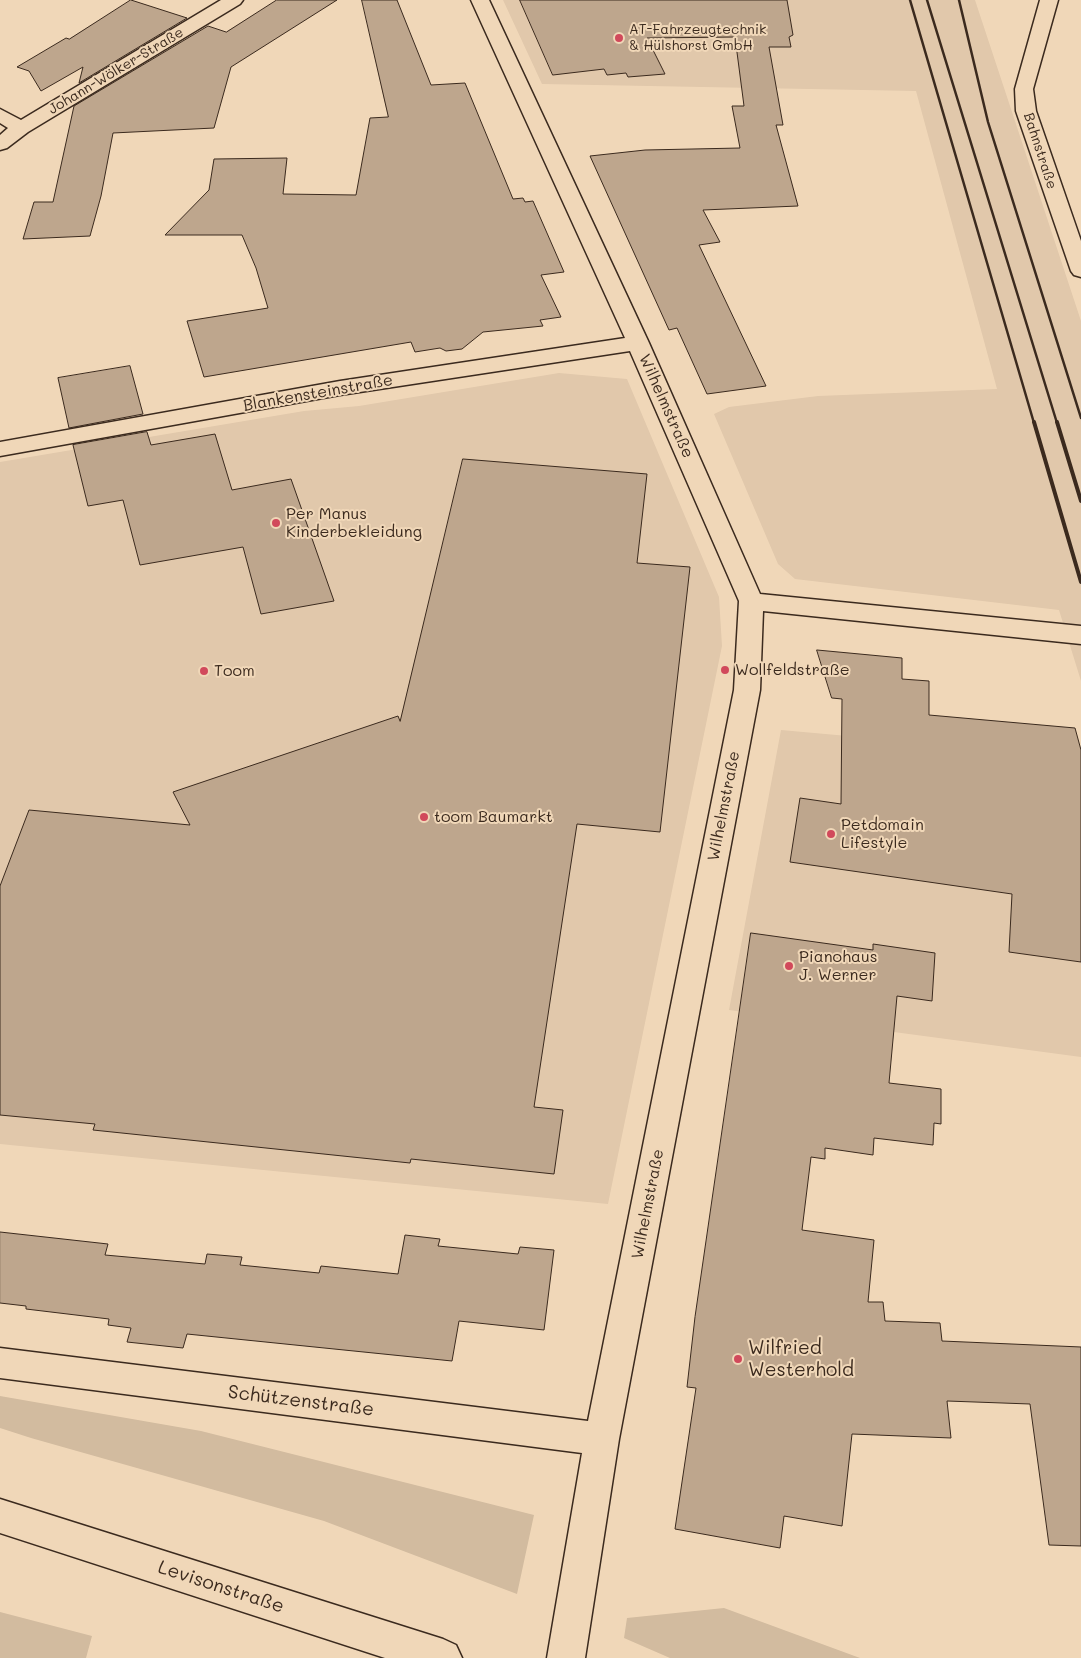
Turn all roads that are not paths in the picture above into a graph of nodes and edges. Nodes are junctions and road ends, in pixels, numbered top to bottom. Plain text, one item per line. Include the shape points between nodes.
1 (234, 0) edge
2 (480, 0) edge
3 (1049, 0) edge
4 (0, 114) edge
5 (21, 128) junction
6 (0, 144) edge
7 (1081, 271) edge
8 (638, 343) junction
9 (0, 448) edge
10 (751, 601) junction
11 (1081, 635) edge
12 (0, 1363) edge
13 (602, 1439) junction
14 (0, 1516) edge
15 (441, 1657) edge
16 (566, 1658) edge

1 - 5 street, Johann-Wölker-Straße
2 - 8 street, Wilhelmstraße
3 - 7 street, Bahnstraße via 1024,89 1026,111
4 - 5 street
5 - 6 street, Johann-Wölker-Straße
8 - 9 street, Blankensteinstraße via 340,388
8 - 10 street, Wilhelmstraße
10 - 11 street
10 - 13 street, Wilhelmstraße via 747,690
12 - 13 street, Schützenstraße
13 - 16 street, Wilhelmstraße
14 - 15 street, Levisonstraße

